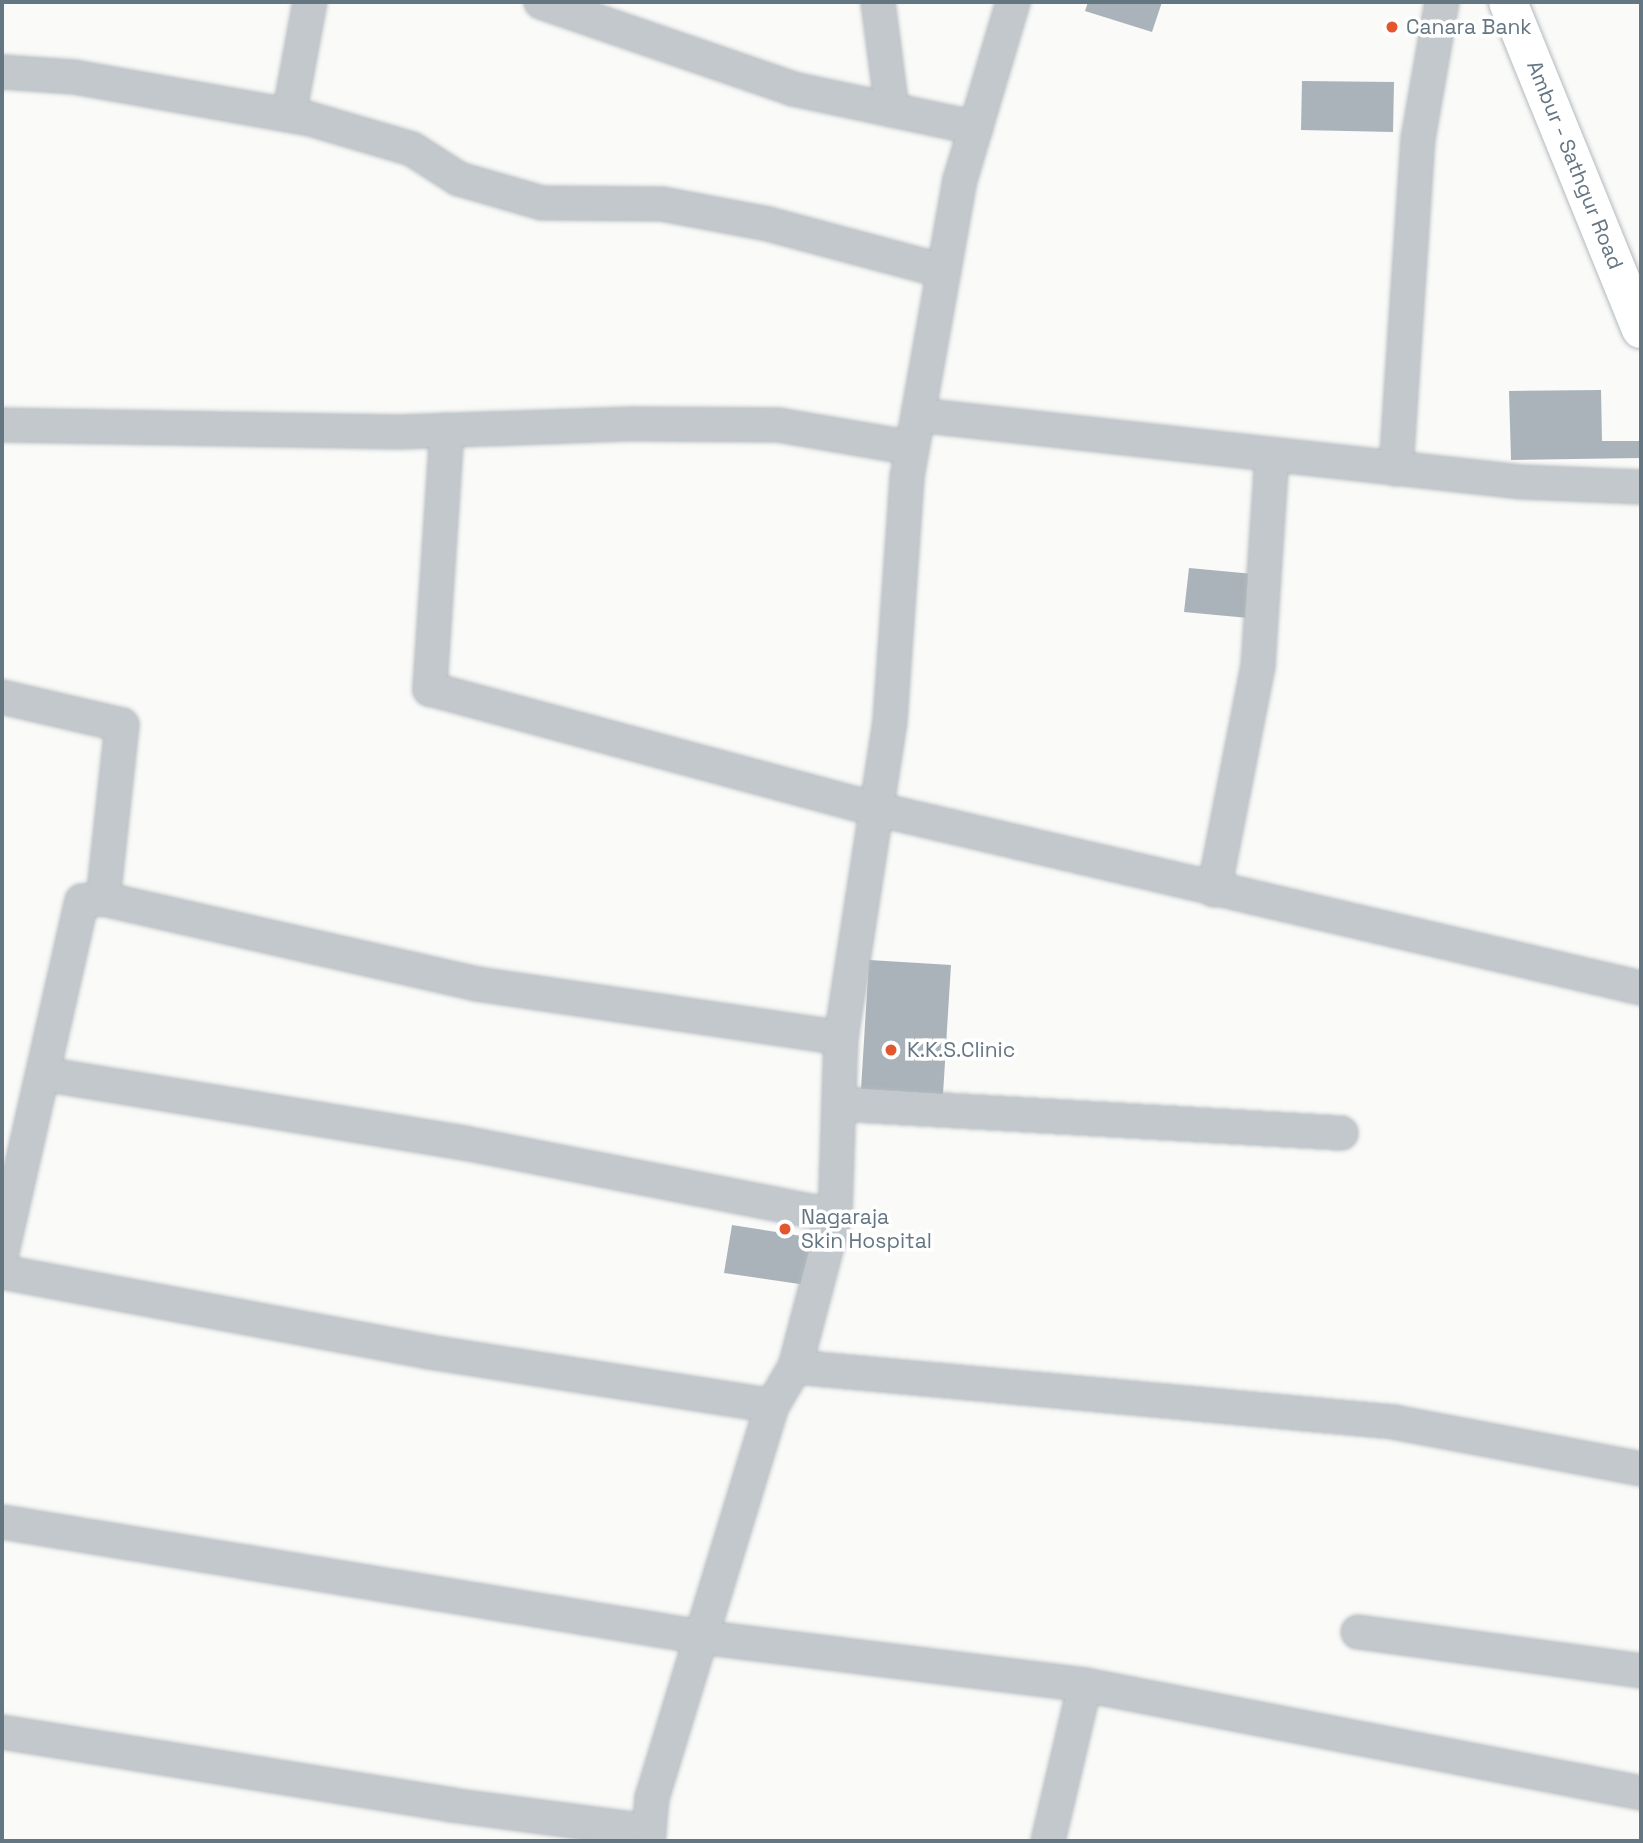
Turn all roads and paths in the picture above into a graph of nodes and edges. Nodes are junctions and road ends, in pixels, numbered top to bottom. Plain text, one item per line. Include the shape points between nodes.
1 (310, 2) edge
2 (541, 2) edge
3 (878, 2) edge
4 (1013, 2) edge
5 (1442, 2) edge
6 (1508, 2) edge
7 (2, 72) edge
8 (892, 110) junction
9 (289, 115) junction
10 (976, 128) junction
11 (944, 271) junction
12 (1641, 329) edge
13 (918, 415) junction
14 (2, 425) edge
15 (447, 430) junction
16 (912, 448) junction
17 (1272, 455) junction
18 (1396, 469) junction
19 (1641, 486) edge
20 (2, 697) edge
21 (876, 809) junction
22 (1214, 890) junction
23 (103, 899) junction
24 (1641, 988) edge
25 (841, 1038) junction
26 (43, 1074) junction
27 (839, 1104) junction
28 (1341, 1133) dead end
29 (835, 1216) junction
30 (2, 1252) edge
31 (2, 1272) edge
32 (795, 1367) junction
33 (772, 1406) junction
34 (1641, 1469) edge
35 (2, 1522) edge
36 (1358, 1632) dead end
37 (701, 1637) junction
38 (1641, 1671) edge
39 (1085, 1685) junction
40 (2, 1732) edge
41 (1641, 1793) edge
42 (649, 1836) edge
43 (1048, 1841) edge

1 - 9 street
2 - 8 street via 793,89
3 - 8 street
4 - 10 street
5 - 18 street via 1418,139
6 - 12 main road, Ambur - Sathgur Road
7 - 9 street via 74,77
8 - 10 street
9 - 11 street via 412,149 459,179 542,203 662,204 768,224
10 - 11 street via 960,180
11 - 13 street
13 - 16 street
13 - 17 street
14 - 15 street
15 - 16 street via 778,425
15 - 21 street via 430,689
16 - 21 street via 890,721
17 - 18 street
17 - 22 street via 1258,666
18 - 19 street via 1522,482
20 - 23 street via 122,725
21 - 22 street
21 - 25 street
22 - 24 street
23 - 25 street via 477,984
23 - 26 street via 82,901
25 - 27 street
26 - 29 street via 464,1143
26 - 30 street
27 - 28 street
27 - 29 street
29 - 32 street
31 - 33 street via 429,1352
32 - 33 street
32 - 34 street via 1393,1422
33 - 37 street
35 - 37 street
36 - 38 street
37 - 39 street
37 - 42 street via 652,1798
39 - 41 street
39 - 43 street
40 - 42 street

